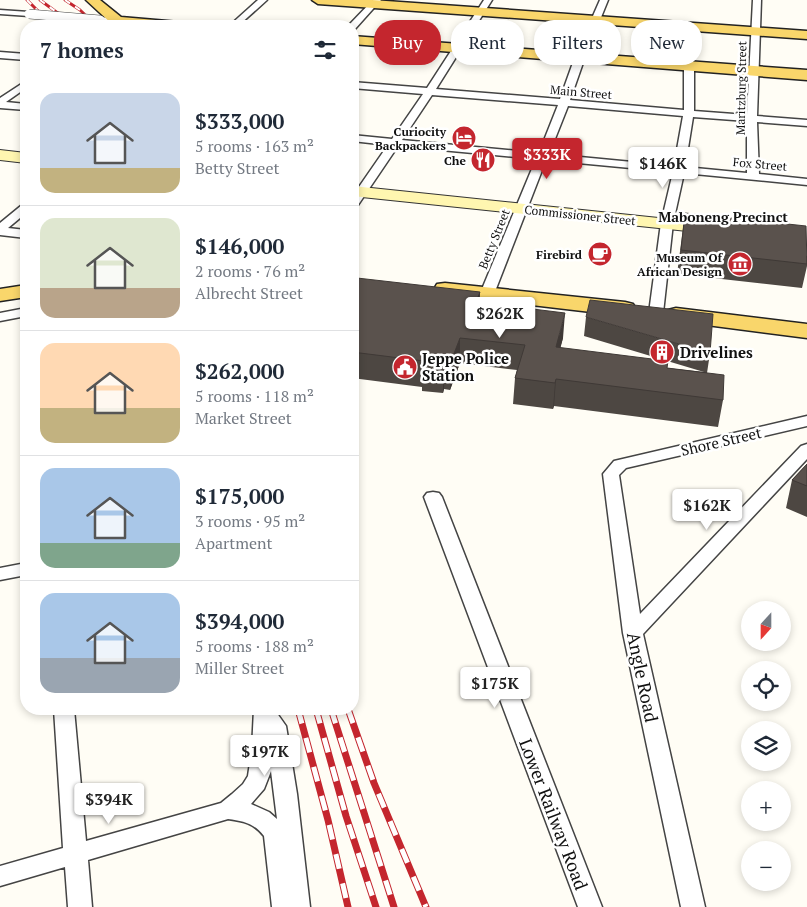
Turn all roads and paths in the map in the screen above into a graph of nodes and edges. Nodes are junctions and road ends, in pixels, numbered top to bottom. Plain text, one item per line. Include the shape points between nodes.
1 (92, 0) edge
2 (263, 0) edge
3 (318, 0) edge
4 (604, 0) edge
5 (758, 0) edge
6 (375, 2) edge
7 (485, 6) edge
8 (0, 12) edge
9 (100, 20) edge
10 (115, 20) edge
11 (240, 20) edge
12 (358, 20) edge
13 (476, 20) edge
14 (594, 20) joint
15 (621, 22) edge
16 (755, 32) junction
17 (807, 35) edge
18 (359, 41) edge
19 (451, 48) edge
20 (0, 55) edge
21 (20, 57) edge
22 (451, 58) edge
23 (621, 60) edge
24 (577, 65) edge
25 (689, 66) junction
26 (754, 70) junction
27 (807, 75) edge
28 (359, 86) edge
29 (20, 89) edge
30 (430, 91) junction
31 (564, 103) junction
32 (0, 104) edge
33 (20, 106) edge
34 (689, 113) junction
35 (752, 119) junction
36 (807, 124) edge
37 (359, 139) edge
38 (396, 142) junction
39 (0, 155) edge
40 (20, 157) edge
41 (542, 157) junction
42 (679, 170) junction
43 (753, 178) junction
44 (807, 182) edge
45 (359, 192) edge
46 (359, 196) edge
47 (521, 208) junction
48 (20, 212) edge
49 (667, 224) junction
50 (0, 230) edge
51 (735, 230) edge
52 (20, 233) edge
53 (428, 287) edge
54 (20, 292) edge
55 (487, 294) junction
56 (0, 295) edge
57 (20, 313) edge
58 (656, 313) junction
59 (0, 317) edge
60 (807, 331) edge
61 (807, 421) edge
62 (807, 449) edge
63 (636, 460) joint
64 (432, 497) dead end
65 (20, 570) edge
66 (0, 574) edge
67 (633, 633) junction
68 (64, 715) edge
69 (264, 715) edge
70 (267, 715) edge
71 (228, 810) junction
72 (76, 855) junction
73 (0, 876) edge
74 (80, 907) edge
75 (284, 907) edge
76 (298, 907) edge
77 (590, 907) edge
78 (693, 907) edge

1 - 10 main road
2 - 11 street
3 - 6 main road
4 - 14 street, Betty Street
5 - 16 street, Maritzburg Street
6 - 7 main road
6 - 12 street
7 - 13 street
7 - 14 main road
8 - 9 street, bridge
15 - 16 main road
16 - 17 main road
16 - 26 street, Maritzburg Street
18 - 19 main road
20 - 21 street
22 - 30 street
23 - 25 main road
24 - 31 street, Betty Street
25 - 26 main road
25 - 34 street
26 - 27 main road
26 - 35 street, Maritzburg Street
28 - 30 street, Main Street
29 - 32 street
30 - 31 street, Main Street
30 - 38 street
31 - 34 street, Main Street
31 - 41 street, Betty Street
32 - 33 street
34 - 35 street, Main Street
34 - 42 street
35 - 36 street, Main Street
35 - 43 street, Maritzburg Street
37 - 38 street, Fox Street
38 - 41 street, Fox Street
38 - 45 street
39 - 40 main road
41 - 42 street, Fox Street
41 - 47 street, Betty Street
42 - 43 street, Fox Street
42 - 49 street
43 - 44 street, Fox Street
46 - 47 main road, Commissioner Street
47 - 49 main road, Commissioner Street
47 - 55 street, Betty Street
48 - 50 street
49 - 51 main road, Commissioner Street
49 - 58 street
50 - 52 street
53 - 55 main road
54 - 56 main road
55 - 58 main road
57 - 59 street
58 - 60 main road
61 - 63 street, Shore Street
62 - 67 street
63 - 67 street, Angle Road via 620,464 611,474
64 - 77 street, Lower Railway Road
65 - 66 street
67 - 78 street, Angle Road
68 - 72 street
69 - 71 street via 260,772 256,784
70 - 76 street via 275,726 285,784
71 - 72 street
71 - 75 street via 253,813 270,824 275,835
72 - 73 street
72 - 74 street

